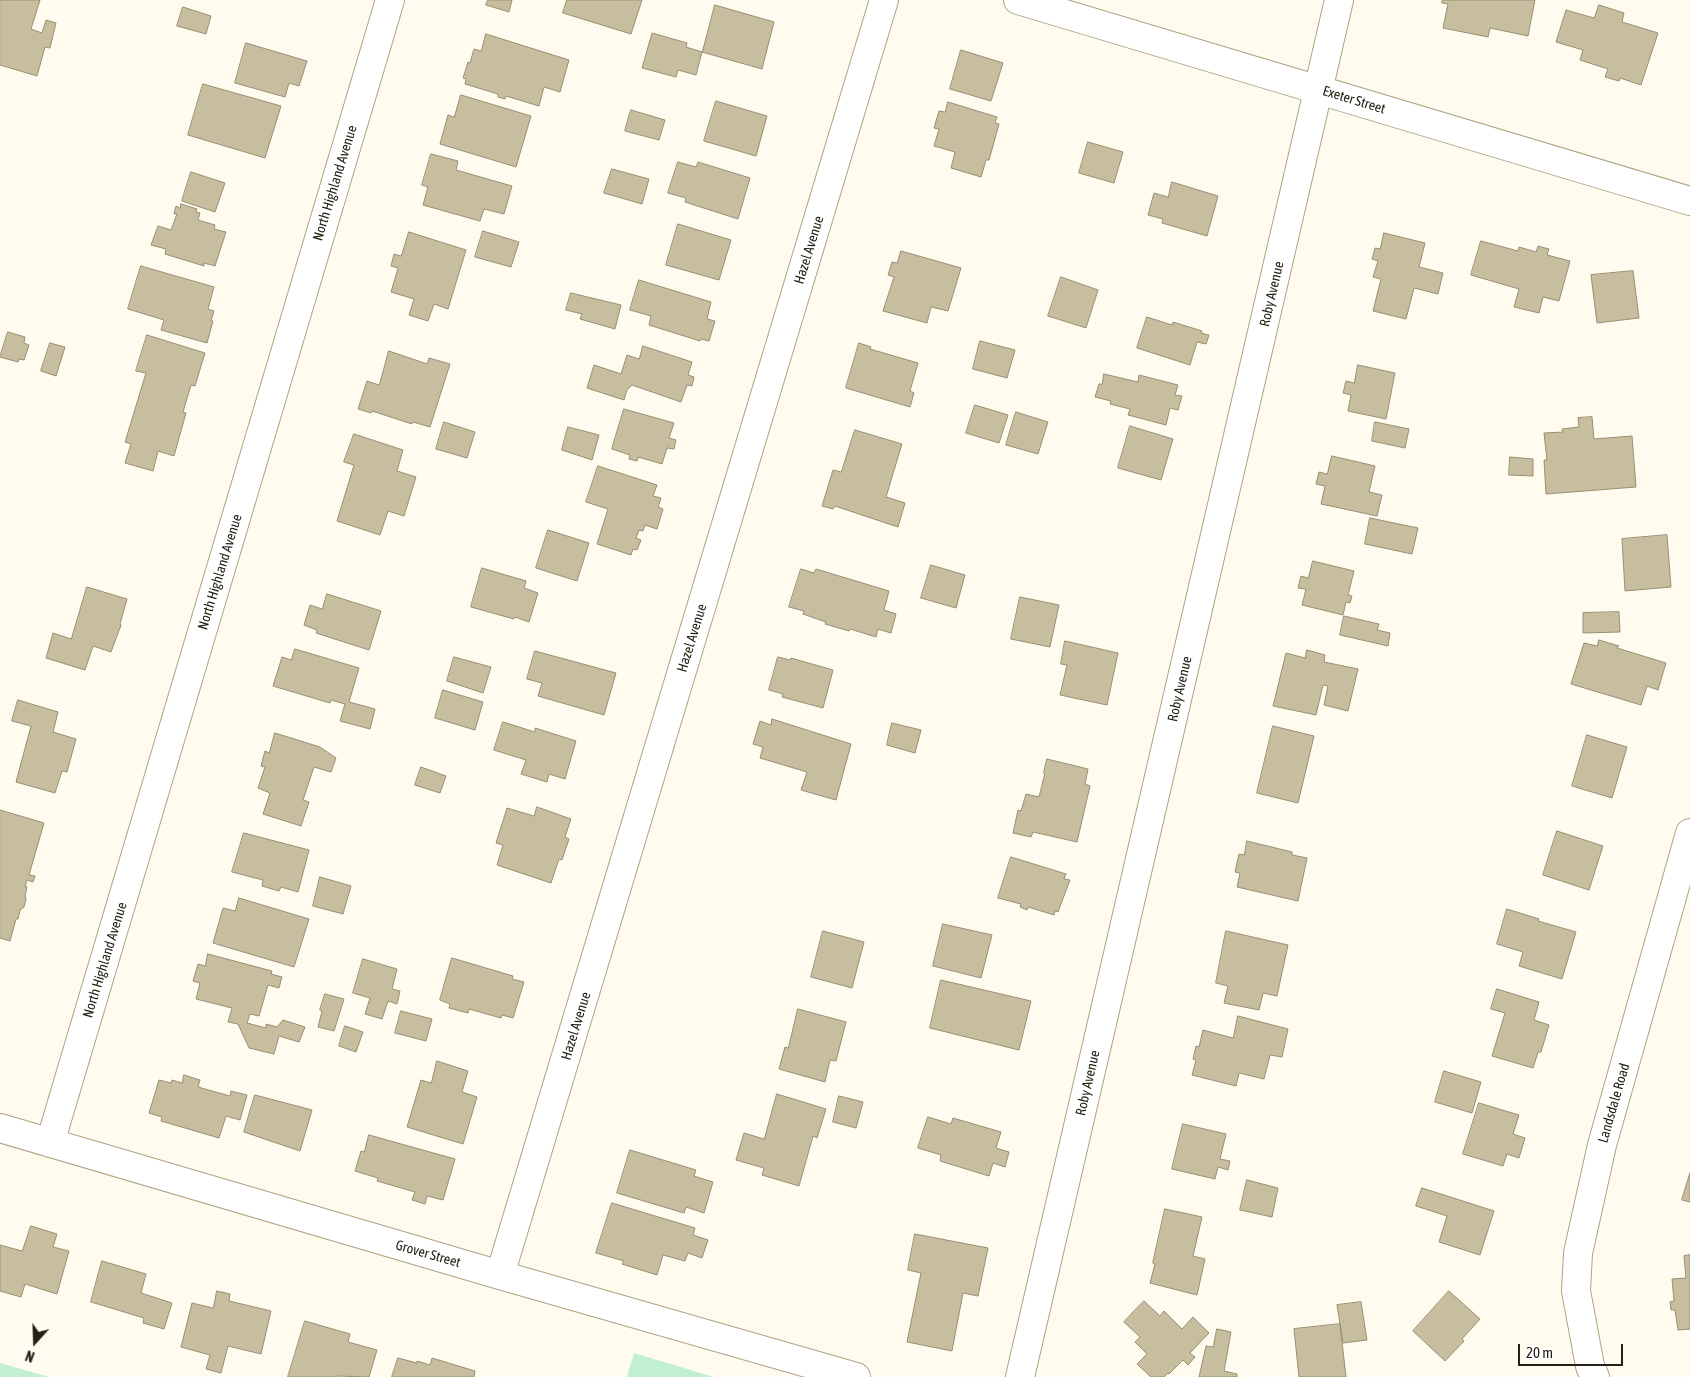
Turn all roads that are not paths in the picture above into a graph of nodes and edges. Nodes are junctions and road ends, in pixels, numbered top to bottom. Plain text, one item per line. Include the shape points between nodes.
1 (390, 0) edge
2 (884, 0) edge
3 (1018, 0) edge
4 (1339, 0) edge
5 (1319, 90) junction
6 (1690, 201) edge
7 (1690, 833) edge
8 (0, 1128) edge
9 (50, 1143) junction
10 (500, 1275) junction
11 (856, 1377) edge
12 (1020, 1377) edge
13 (1595, 1377) edge

1 - 9 street, North Highland Avenue
2 - 10 street, Hazel Avenue
3 - 5 street, Exeter Street
4 - 5 street, Roby Avenue
5 - 6 street, Exeter Street
5 - 12 street, Roby Avenue
7 - 13 street, Landsdale Road via 1602,1145 1578,1253 1576,1291 1590,1366
8 - 9 street, Grover Street
9 - 10 street, Grover Street
10 - 11 street, Grover Street

